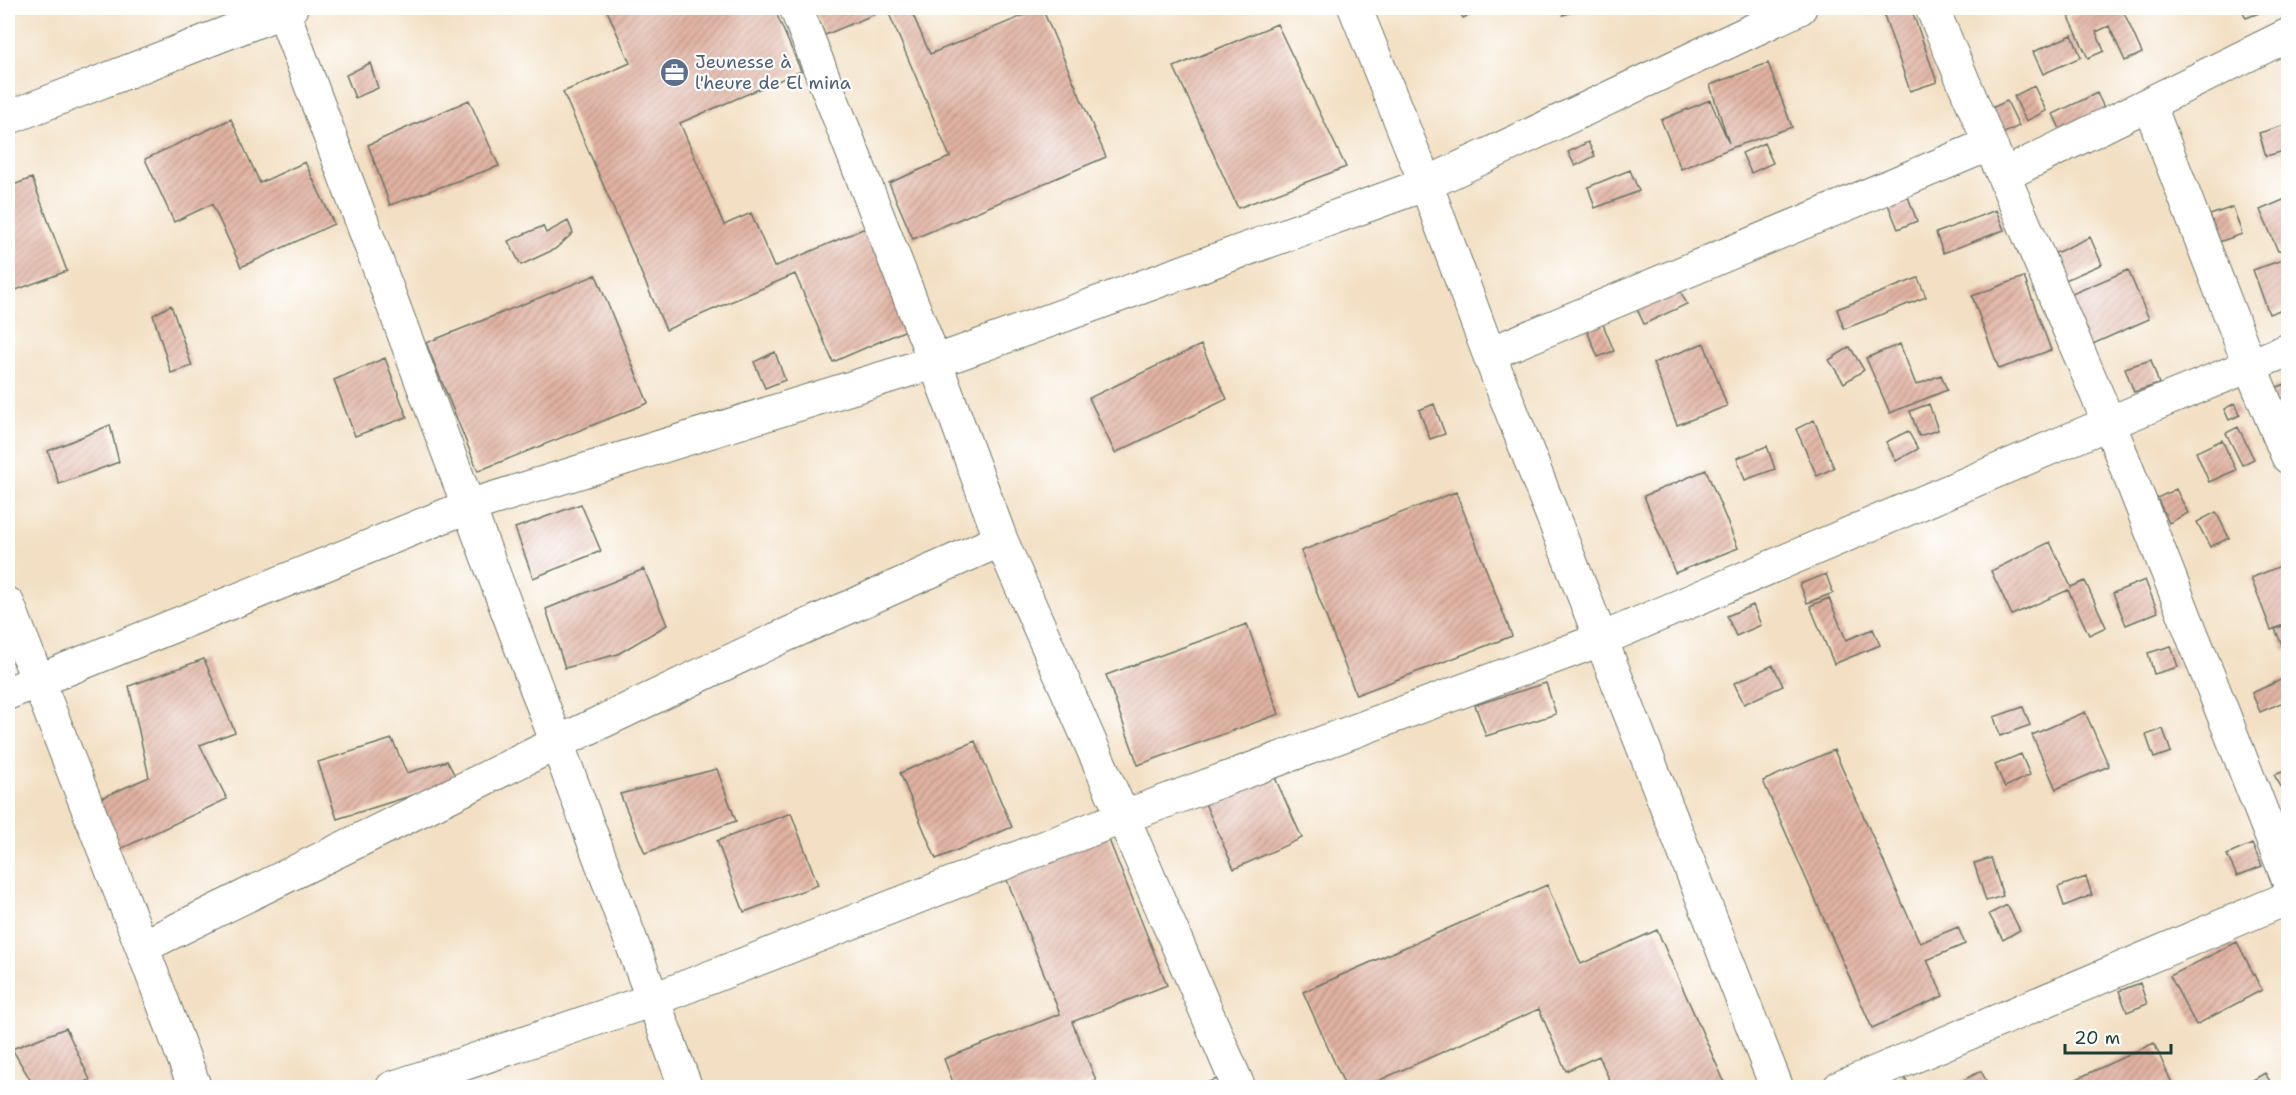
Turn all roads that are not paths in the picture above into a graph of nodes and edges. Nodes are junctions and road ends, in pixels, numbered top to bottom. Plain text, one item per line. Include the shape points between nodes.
1 (796, 8) edge
2 (1355, 8) edge
3 (1800, 8) edge
4 (1932, 8) edge
5 (285, 9) edge
6 (2289, 36) edge
7 (2149, 104) junction
8 (8, 118) edge
9 (1990, 144) junction
10 (2004, 175) junction
11 (1426, 184) junction
12 (2289, 350) edge
13 (1489, 354) junction
14 (935, 362) junction
15 (2250, 366) junction
16 (2109, 423) junction
17 (2289, 457) edge
18 (469, 506) junction
19 (1001, 540) junction
20 (8, 604) edge
21 (1602, 639) junction
22 (38, 681) junction
23 (8, 693) edge
24 (557, 744) junction
25 (1123, 817) junction
26 (2289, 879) edge
27 (2289, 898) edge
28 (142, 947) junction
29 (652, 1000) junction
30 (195, 1088) edge
31 (392, 1088) edge
32 (686, 1088) edge
33 (1239, 1088) edge
34 (1778, 1088) edge
35 (1839, 1088) edge

1 - 14 street
2 - 11 street
3 - 11 street
4 - 9 street
5 - 8 street
5 - 18 street
6 - 7 street
7 - 10 street
7 - 15 street
9 - 10 street
9 - 13 street
10 - 16 street
11 - 13 street
11 - 14 street
12 - 15 street
13 - 21 street
14 - 18 street
14 - 19 street
15 - 16 street
15 - 17 street
16 - 21 street
16 - 26 street
18 - 22 street
18 - 24 street
19 - 24 street via 777,639
19 - 25 street
20 - 22 street
21 - 25 street
21 - 34 street
22 - 23 street
22 - 28 street
24 - 28 street
24 - 29 street
25 - 29 street
25 - 33 street
27 - 35 street
28 - 30 street
29 - 31 street
29 - 32 street

